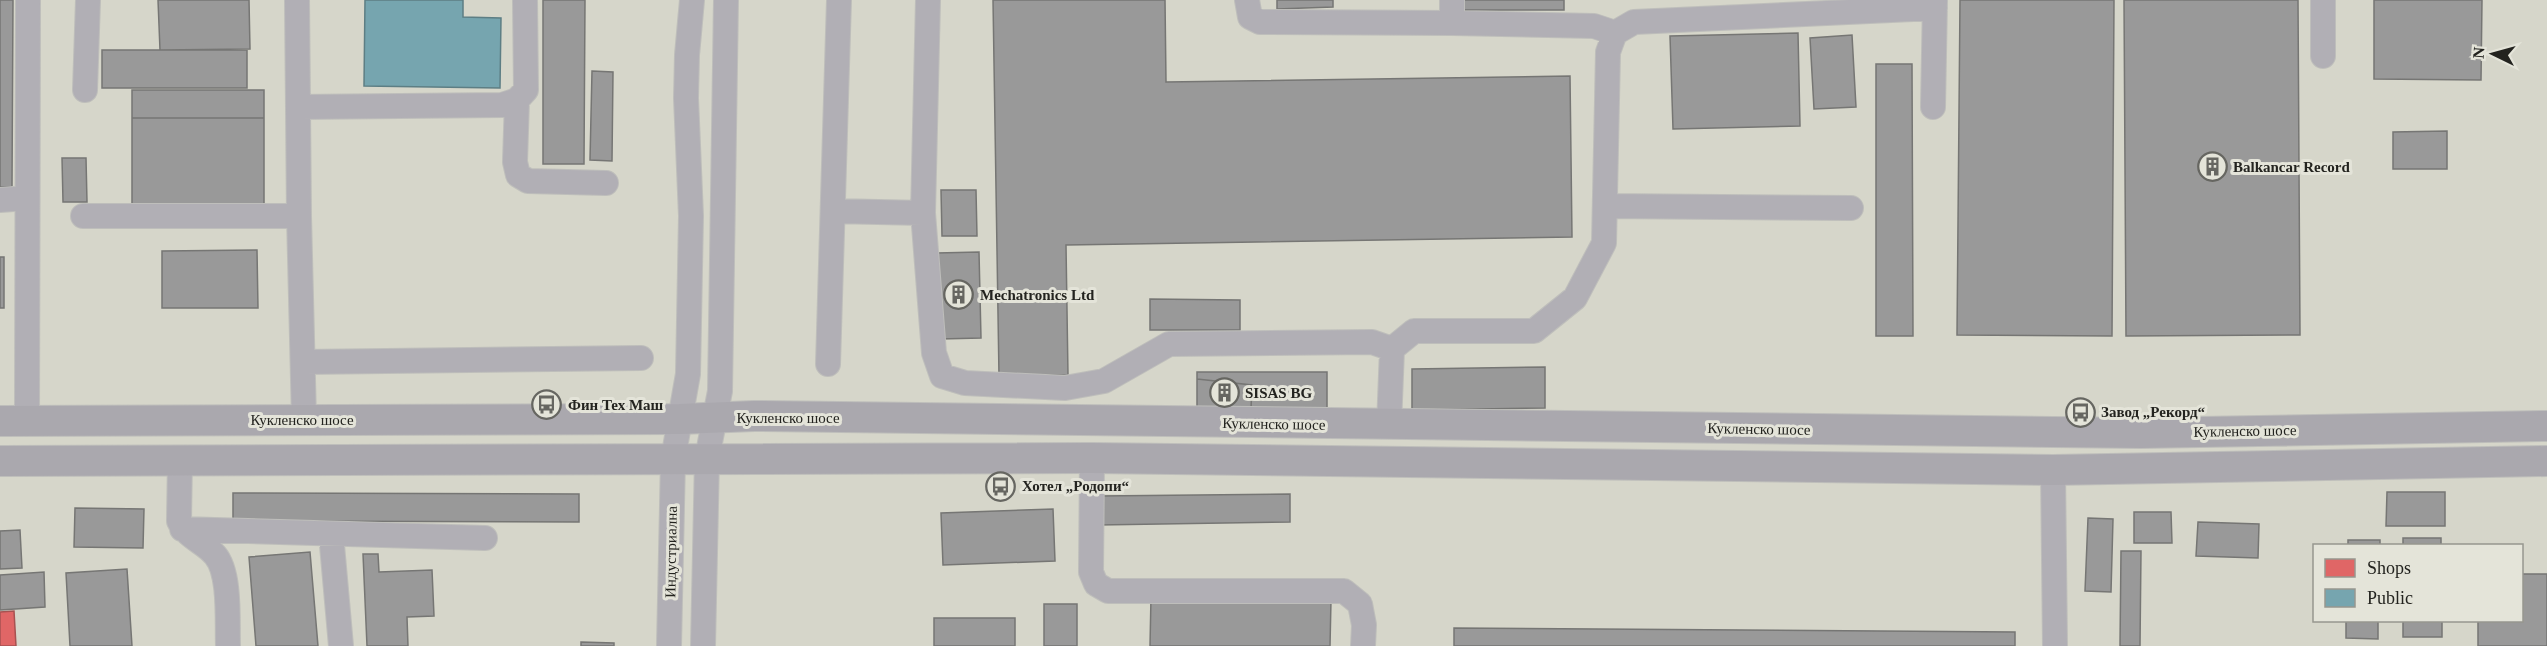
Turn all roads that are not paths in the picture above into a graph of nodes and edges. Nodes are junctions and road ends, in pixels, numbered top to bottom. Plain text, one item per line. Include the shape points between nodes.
1 (28, 0) edge
2 (88, 0) edge
3 (297, 0) edge
4 (525, 0) edge
5 (692, 0) edge
6 (726, 0) edge
7 (839, 0) edge
8 (928, 0) edge
9 (1247, 0) edge
10 (2323, 0) edge
11 (1935, 4) edge
12 (1723, 9) edge
13 (1452, 11) edge
14 (1615, 33) junction
15 (2324, 56) dead end
16 (85, 90) dead end
17 (517, 100) junction
18 (1933, 107) dead end
19 (298, 108) junction
20 (606, 183) dead end
21 (27, 198) junction
22 (0, 200) edge
23 (1605, 206) junction
24 (1851, 208) dead end
25 (833, 211) junction
26 (923, 213) junction
27 (83, 216) dead end
28 (299, 216) junction
29 (1392, 350) junction
30 (641, 358) dead end
31 (303, 362) junction
32 (828, 364) dead end
33 (713, 418) junction
34 (680, 419) junction
35 (304, 420) junction
36 (14, 421) edge
37 (1389, 426) junction
38 (2547, 426) edge
39 (1092, 458) junction
40 (674, 459) junction
41 (707, 459) junction
42 (180, 460) junction
43 (0, 461) edge
44 (2547, 461) edge
45 (2053, 470) junction
46 (183, 529) junction
47 (331, 534) junction
48 (485, 538) dead end
49 (228, 646) edge
50 (341, 646) edge
51 (669, 646) edge
52 (703, 646) edge
53 (1364, 646) edge
54 (2055, 646) edge

1 - 21 street
2 - 16 street
3 - 19 street
4 - 17 street via 526,90
5 - 34 street, Индустриална via 686,98 691,216 688,374
6 - 33 street via 720,391
7 - 25 street
8 - 26 street
9 - 13 street via 1250,17 1260,22
10 - 15 street
11 - 12 street
11 - 18 street
12 - 14 street via 1634,22
13 - 14 street via 1594,26
14 - 23 street via 1608,52
17 - 19 street via 502,105
17 - 20 street via 518,175 528,181
19 - 28 street
21 - 22 street
21 - 36 street
23 - 24 street
23 - 29 street via 1604,243 1575,298 1534,331 1414,331
25 - 26 street
25 - 32 street
26 - 29 street via 934,353 942,376 965,383 1065,388 1104,381 1169,344 1372,342
27 - 28 street
28 - 31 street
29 - 37 street
30 - 31 street
31 - 35 street
33 - 34 main road, Кукленско шосе
33 - 37 main road, Кукленско шосе
33 - 41 street
34 - 35 main road, Кукленско шосе
34 - 40 street, Индустриална
35 - 36 main road, Кукленско шосе
37 - 38 main road, Кукленско шосе via 2141,433
39 - 41 main road
39 - 45 main road
39 - 53 street via 1091,572 1096,584 1108,591 1344,591 1360,604
40 - 41 main road
40 - 42 main road
40 - 51 street, Индустриална
41 - 52 street
42 - 43 main road
42 - 46 street via 179,521
44 - 45 main road
45 - 54 street
46 - 47 street
46 - 49 street via 215,555 224,570
47 - 48 street
47 - 50 street

